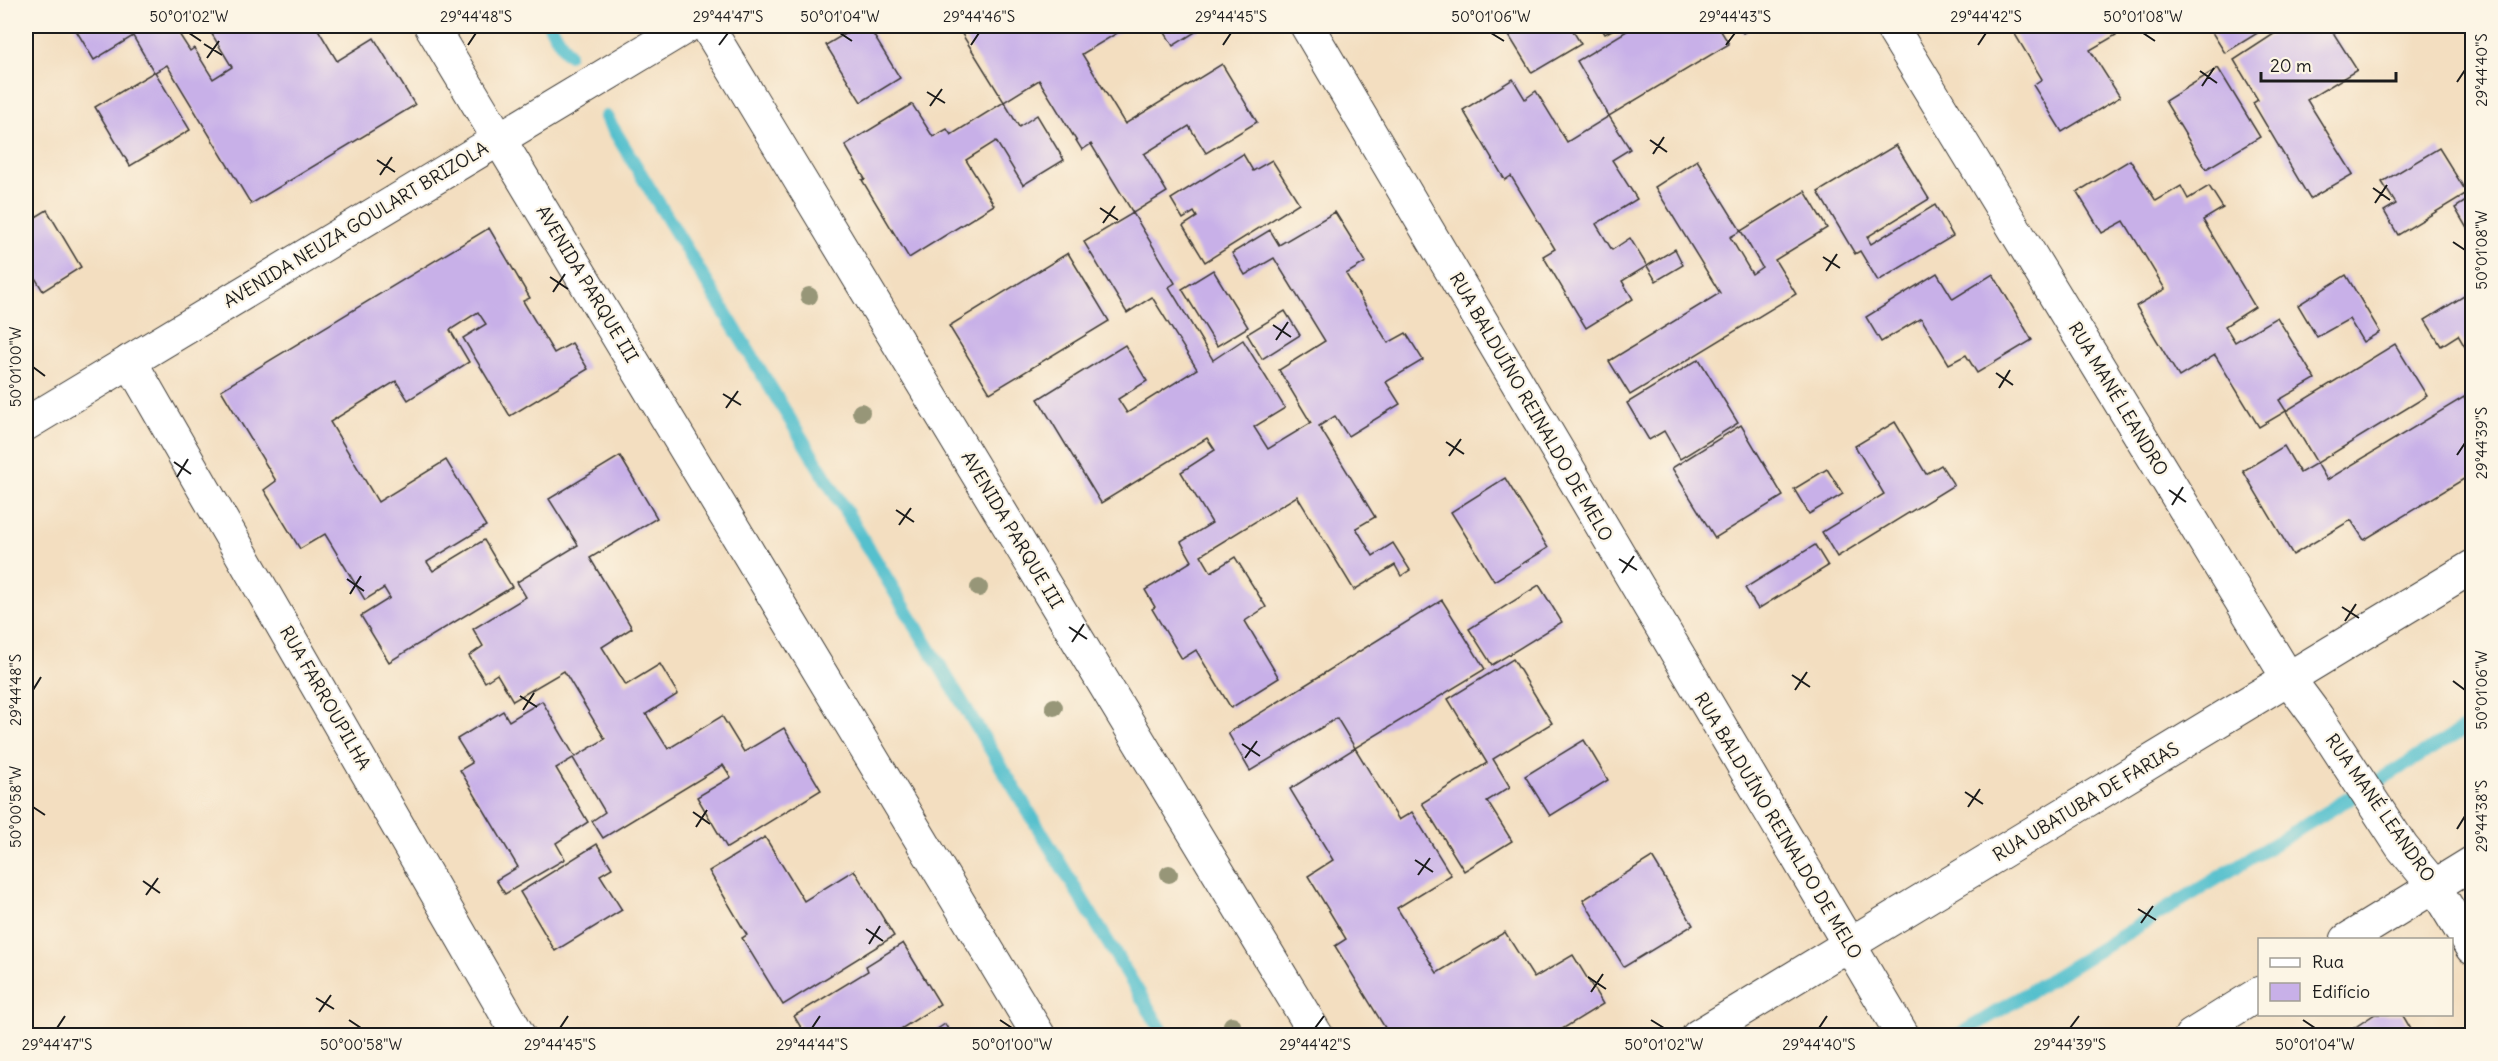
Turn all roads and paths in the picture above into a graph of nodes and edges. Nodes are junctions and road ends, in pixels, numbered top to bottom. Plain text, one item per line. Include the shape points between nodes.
1 (431, 26) edge
2 (687, 26) edge
3 (707, 26) edge
4 (1307, 26) edge
5 (1891, 26) edge
6 (499, 138) junction
7 (130, 361) junction
8 (26, 424) edge
9 (2472, 567) edge
10 (2288, 678) junction
11 (2472, 862) edge
12 (2434, 886) junction
13 (2349, 938) edge
14 (1849, 946) junction
15 (2472, 948) edge
16 (2258, 994) edge
17 (1897, 1025) edge
18 (519, 1035) edge
19 (1039, 1035) edge
20 (1317, 1035) edge
21 (1698, 1035) edge
22 (2191, 1035) edge

1 - 6 street, AVENIDA PARQUE III
2 - 6 street, AVENIDA NEUZA GOULART BRIZOLA
3 - 20 street, AVENIDA PARQUE III
4 - 14 street, RUA BALDUÍNO REINALDO DE MELO
5 - 10 street, RUA MANÉ LEANDRO
6 - 7 street, AVENIDA NEUZA GOULART BRIZOLA
6 - 19 street, AVENIDA PARQUE III
7 - 8 street, AVENIDA NEUZA GOULART BRIZOLA
7 - 18 street, RUA FARROUPILHA
9 - 10 street, RUA UBATUBA DE FARIAS
10 - 12 street, RUA MANÉ LEANDRO via 2402,847
10 - 14 street, RUA UBATUBA DE FARIAS
11 - 12 street
12 - 13 street
12 - 15 street, RUA MANÉ LEANDRO
14 - 17 street, RUA BALDUÍNO REINALDO DE MELO
14 - 21 street, RUA UBATUBA DE FARIAS
16 - 22 street

